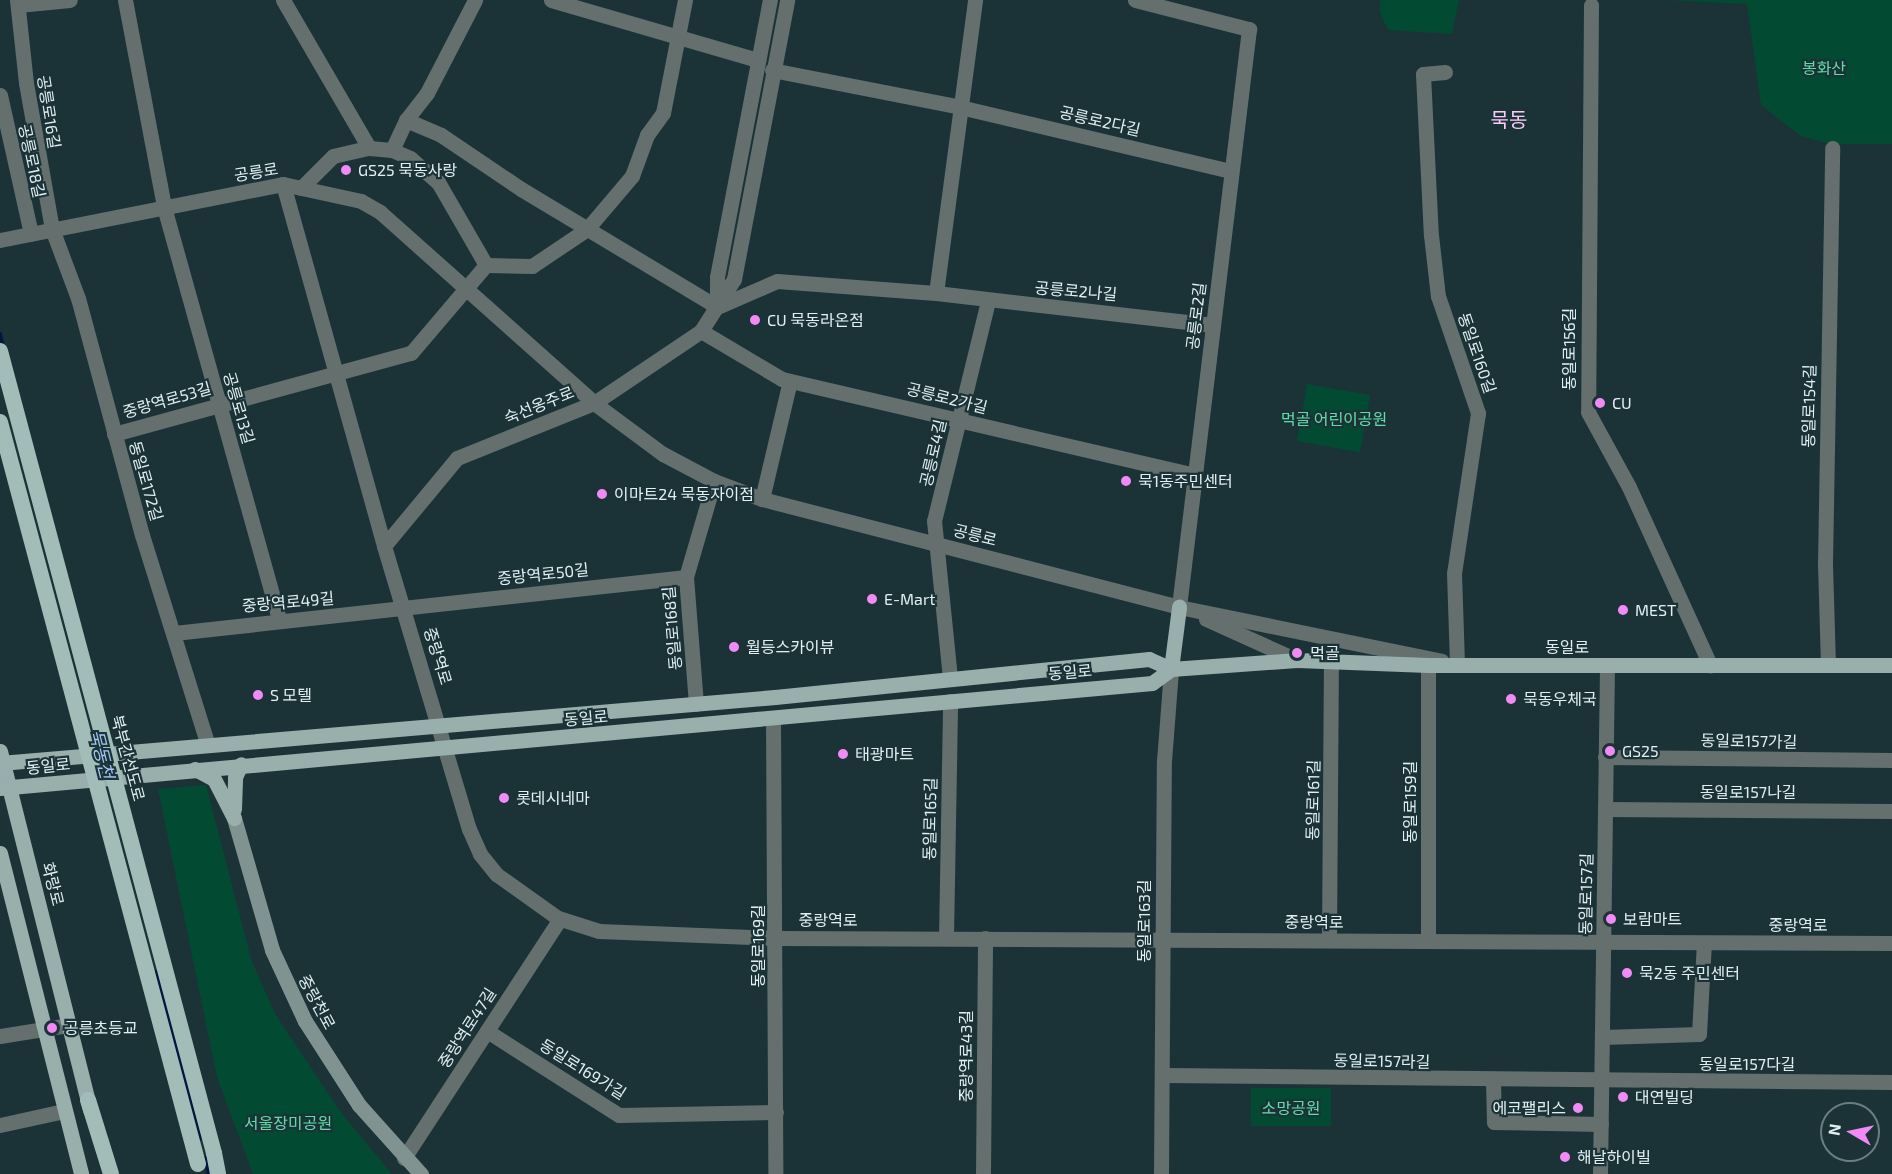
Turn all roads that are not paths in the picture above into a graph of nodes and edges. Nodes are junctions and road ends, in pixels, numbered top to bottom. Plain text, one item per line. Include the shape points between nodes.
1 (70, 0) edge
2 (125, 0) edge
3 (283, 0) edge
4 (475, 0) edge
5 (552, 0) edge
6 (685, 0) edge
7 (770, 0) edge
8 (786, 0) edge
9 (975, 0) edge
10 (1135, 0) edge
11 (17, 2) edge
12 (1591, 5) dead end
13 (677, 37) junction
14 (758, 60) junction
15 (772, 70) junction
16 (1444, 72) dead end
17 (0, 95) edge
18 (960, 107) junction
19 (406, 120) junction
20 (369, 148) junction
21 (1832, 148) dead end
22 (392, 150) junction
23 (1231, 171) junction
24 (283, 184) junction
25 (302, 188) junction
26 (164, 207) junction
27 (52, 229) junction
28 (587, 229) junction
29 (26, 235) junction
30 (0, 240) edge
31 (486, 265) junction
32 (468, 289) junction
33 (936, 293) junction
34 (988, 301) junction
35 (717, 307) junction
36 (1213, 324) junction
37 (701, 331) junction
38 (0, 351) edge
39 (335, 373) junction
40 (790, 381) junction
41 (594, 402) junction
42 (220, 404) junction
43 (959, 421) junction
44 (0, 422) edge
45 (114, 434) junction
46 (1194, 475) junction
47 (714, 481) junction
48 (762, 499) junction
49 (935, 544) junction
50 (384, 546) junction
51 (686, 577) junction
52 (405, 607) junction
53 (1179, 607) junction
54 (279, 619) junction
55 (174, 633) junction
56 (1297, 660) junction
57 (1331, 660) junction
58 (1107, 663) junction
59 (1457, 664) junction
60 (1428, 665) junction
61 (1606, 665) junction
62 (1710, 665) junction
63 (1828, 665) junction
64 (1892, 665) edge
65 (1171, 669) junction
66 (950, 678) junction
67 (1108, 687) junction
68 (753, 699) junction
69 (950, 701) junction
70 (696, 704) junction
71 (672, 706) junction
72 (773, 718) junction
73 (516, 720) junction
74 (754, 721) junction
75 (440, 726) junction
76 (674, 729) junction
77 (518, 742) junction
78 (207, 743) junction
79 (445, 748) junction
80 (1605, 757) junction
81 (1, 759) edge
82 (1892, 760) edge
83 (241, 764) junction
84 (195, 769) junction
85 (5, 788) edge
86 (1605, 809) junction
87 (1892, 811) edge
88 (234, 818) junction
89 (0, 853) edge
90 (6, 903) edge
91 (560, 919) junction
92 (776, 938) junction
93 (946, 938) junction
94 (985, 938) junction
95 (1162, 939) junction
96 (1428, 939) junction
97 (1329, 940) junction
98 (1603, 941) junction
99 (1704, 943) junction
100 (1892, 943) edge
101 (69, 1025) junction
102 (44, 1030) junction
103 (487, 1031) junction
104 (0, 1036) edge
105 (1602, 1038) junction
106 (1162, 1076) junction
107 (1493, 1080) junction
108 (1601, 1080) junction
109 (1892, 1082) edge
110 (88, 1100) joint
111 (64, 1111) junction
112 (776, 1112) junction
113 (1600, 1124) junction
114 (0, 1125) edge
115 (404, 1158) junction
116 (81, 1174) edge
117 (108, 1174) edge
118 (200, 1174) edge
119 (218, 1174) edge
120 (421, 1174) edge
121 (776, 1174) edge
122 (983, 1174) edge
123 (1161, 1174) edge
124 (1600, 1174) edge

1 - 11 street
2 - 26 street, 공릉로13길
3 - 20 street
4 - 19 street via 427,93
5 - 13 street
6 - 13 street
7 - 14 street
8 - 15 street, 숙선옹주로
9 - 18 street
10 - 23 street, 공릉로2길 via 1248,29
11 - 27 street, 공릉로16길
12 - 62 street, 동일로156길 via 1588,412 1629,487
13 - 14 street
13 - 28 street via 663,114 647,135 632,176
14 - 35 street via 717,277
15 - 18 street, 공릉로2다길
15 - 35 street, 숙선옹주로 via 734,279
16 - 59 street, 동일로160길 via 1423,74 1430,225 1438,296 1478,413 1454,573
17 - 29 street, 공릉로18길
18 - 23 street, 공릉로2다길
18 - 33 street
19 - 22 street
19 - 28 street via 441,135
20 - 22 street
20 - 25 street via 333,156
21 - 63 street, 동일로154길 via 1825,563
22 - 31 street via 410,158 438,182
23 - 36 street, 공릉로2길
24 - 25 street, 공릉로
24 - 26 street, 공릉로
24 - 39 street, 중랑역로
25 - 32 street, 공릉로 via 361,201 380,212
26 - 27 street, 공릉로
26 - 42 street, 공릉로13길
27 - 29 street, 공릉로
27 - 45 street, 동일로172길 via 78,298
28 - 31 street via 532,266
28 - 35 street
29 - 30 street, 공릉로
31 - 32 street
32 - 39 street via 411,353
32 - 41 street, 공릉로
33 - 34 street, 공릉로2나길
33 - 35 street, 공릉로2나길 via 777,281
34 - 36 street, 공릉로2나길
34 - 43 street, 공릉로4길
35 - 37 street, 숙선옹주로
36 - 46 street, 공릉로2길
37 - 40 street, 공릉로2가길
37 - 41 street, 숙선옹주로
38 - 119 highway, 북부간선도로, bridge
39 - 42 street, 중랑역로53길
39 - 50 street, 중랑역로
40 - 43 street, 공릉로2가길
40 - 48 street
41 - 47 street, 공릉로 via 663,454
41 - 50 street, 숙선옹주로 via 457,458
42 - 45 street, 중랑역로53길
42 - 54 street, 공릉로13길
43 - 46 street, 공릉로2가길
43 - 49 street, 공릉로4길 via 934,521
44 - 118 highway, bridge
45 - 55 street, 동일로172길
46 - 53 street, 공릉로2길
47 - 48 street, 공릉로
47 - 51 street, 동일로168길
48 - 49 street, 공릉로
49 - 53 street, 공릉로
49 - 66 street
50 - 52 street, 중랑역로
51 - 52 street, 중랑역로50길
51 - 70 street, 동일로168길
52 - 54 street, 중랑역로49길
52 - 75 street, 중랑역로
53 - 56 street, 공릉로
53 - 59 street, 공릉로
53 - 65 main road
54 - 55 street, 중랑역로49길
55 - 78 street, 동일로172길
56 - 57 main road, 동일로
56 - 65 main road, 동일로
57 - 60 main road, 동일로
57 - 97 street, 동일로161길
58 - 65 main road, 동일로 via 1149,659
58 - 66 main road, 동일로
58 - 67 main road via 1123,670 1124,678
59 - 60 main road, 동일로
59 - 61 main road, 동일로
60 - 96 street, 동일로159길
61 - 62 main road, 동일로
61 - 80 street, 동일로157길
62 - 63 main road, 동일로
63 - 64 main road, 동일로
65 - 67 main road, 동일로 via 1152,683
65 - 95 street, 동일로163길 via 1164,761
66 - 68 main road, 동일로
67 - 69 main road, 동일로
68 - 70 main road, 동일로
68 - 74 main road via 735,706 733,712
69 - 72 main road, 동일로
69 - 93 street, 동일로165길
70 - 71 main road, 동일로
71 - 73 main road, 동일로
71 - 76 main road via 691,710 693,715 691,721
72 - 74 main road, 동일로
72 - 92 street, 동일로169길
73 - 75 main road, 동일로
73 - 77 main road via 501,729 501,735
74 - 76 main road, 동일로
75 - 78 main road, 동일로
75 - 79 street, 중랑역로
76 - 77 main road, 동일로
77 - 79 main road, 동일로
78 - 81 main road, 동일로, bridge
79 - 83 main road, 동일로
79 - 91 street, 중랑역로 via 480,854 518,893
80 - 82 street, 동일로157가길
80 - 86 street, 동일로157길
81 - 85 main road, 화랑로
83 - 84 main road, 동일로
83 - 88 main road via 233,790
84 - 85 main road, 동일로, bridge
84 - 88 main road via 214,779
85 - 101 main road, 화랑로
86 - 87 street, 동일로157나길
86 - 98 street, 동일로157길
88 - 115 main road, 중랑천로 via 272,950 304,1021 360,1105
89 - 90 main road
90 - 102 main road
91 - 92 street, 중랑역로 via 608,932
91 - 103 street, 중랑역로47길
92 - 93 street, 중랑역로
92 - 112 street, 동일로169길
93 - 94 street, 중랑역로
94 - 95 street, 중랑역로
94 - 122 street, 중랑역로43길
95 - 97 street, 중랑역로
95 - 106 street, 동일로163길
96 - 97 street, 중랑역로
96 - 98 street, 중랑역로
98 - 99 street, 중랑역로
98 - 105 street, 동일로157길
99 - 100 street, 중랑역로
99 - 105 street via 1699,1034
101 - 102 street
101 - 110 main road, 화랑로
102 - 104 street
102 - 111 main road
103 - 112 street, 동일로169가길 via 619,1115
103 - 115 street, 중랑역로47길
105 - 108 street, 동일로157길
106 - 107 street, 동일로157라길
106 - 123 street, 동일로163길
107 - 108 street, 동일로157라길
107 - 113 street via 1494,1122
108 - 109 street, 동일로157다길
108 - 113 street, 동일로157길
110 - 117 highway
111 - 114 street
111 - 116 main road
112 - 121 street, 동일로169길
113 - 124 street, 동일로157길
115 - 120 main road, 중랑천로

